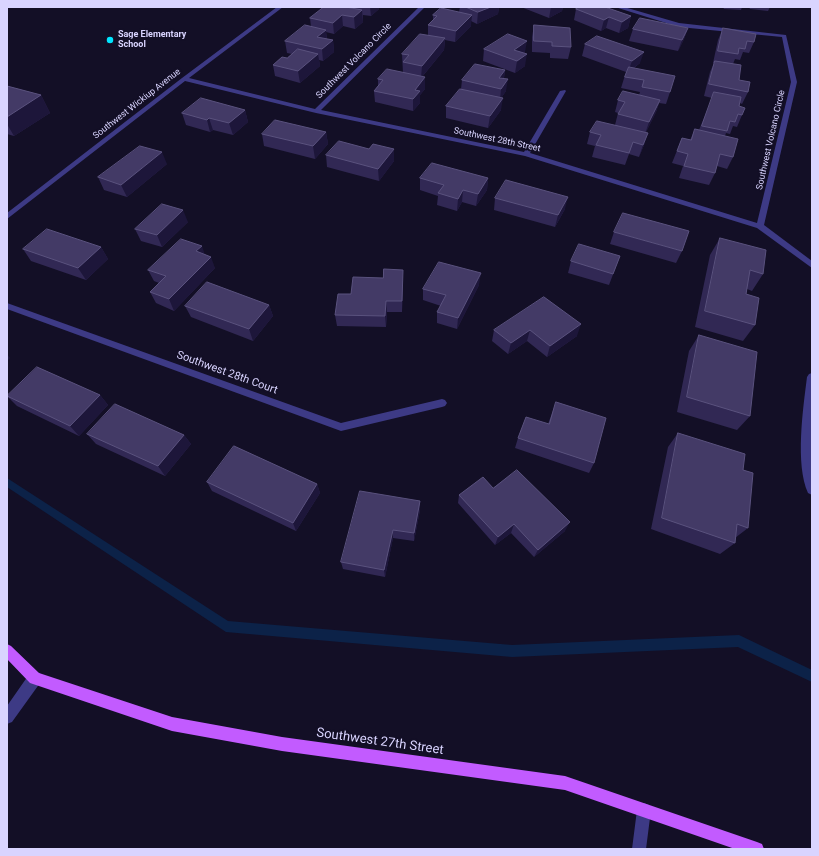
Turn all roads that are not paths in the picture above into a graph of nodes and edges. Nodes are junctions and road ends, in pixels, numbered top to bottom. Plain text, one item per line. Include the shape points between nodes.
1 (280, 7) edge
2 (422, 7) edge
3 (618, 7) edge
4 (184, 79) junction
5 (563, 91) dead end
6 (316, 111) junction
7 (526, 154) junction
8 (7, 217) edge
9 (760, 226) junction
10 (812, 265) edge
11 (7, 306) edge
12 (812, 377) edge
13 (442, 403) dead end
14 (812, 490) edge
15 (7, 650) edge
16 (35, 678) junction
17 (7, 717) edge
18 (644, 810) junction
19 (639, 849) edge
20 (757, 849) edge

1 - 4 street, Southwest Wickiup Avenue
2 - 6 street, Southwest Volcano Circle
3 - 9 street, Southwest Volcano Circle via 679,25 784,36 794,82
4 - 6 street, Southwest 28th Street
4 - 8 street, Southwest Wickiup Avenue
5 - 7 street
6 - 7 street, Southwest 28th Street
7 - 9 street, Southwest 28th Street
9 - 10 street, Southwest 28th Street
11 - 13 street, Southwest 28th Court via 341,427
12 - 14 street via 806,420 808,481
15 - 16 main road, Southwest 27th Street
16 - 17 street
16 - 18 main road, Southwest 27th Street via 172,724 282,744 565,783
18 - 19 street
18 - 20 main road, Southwest 27th Street

